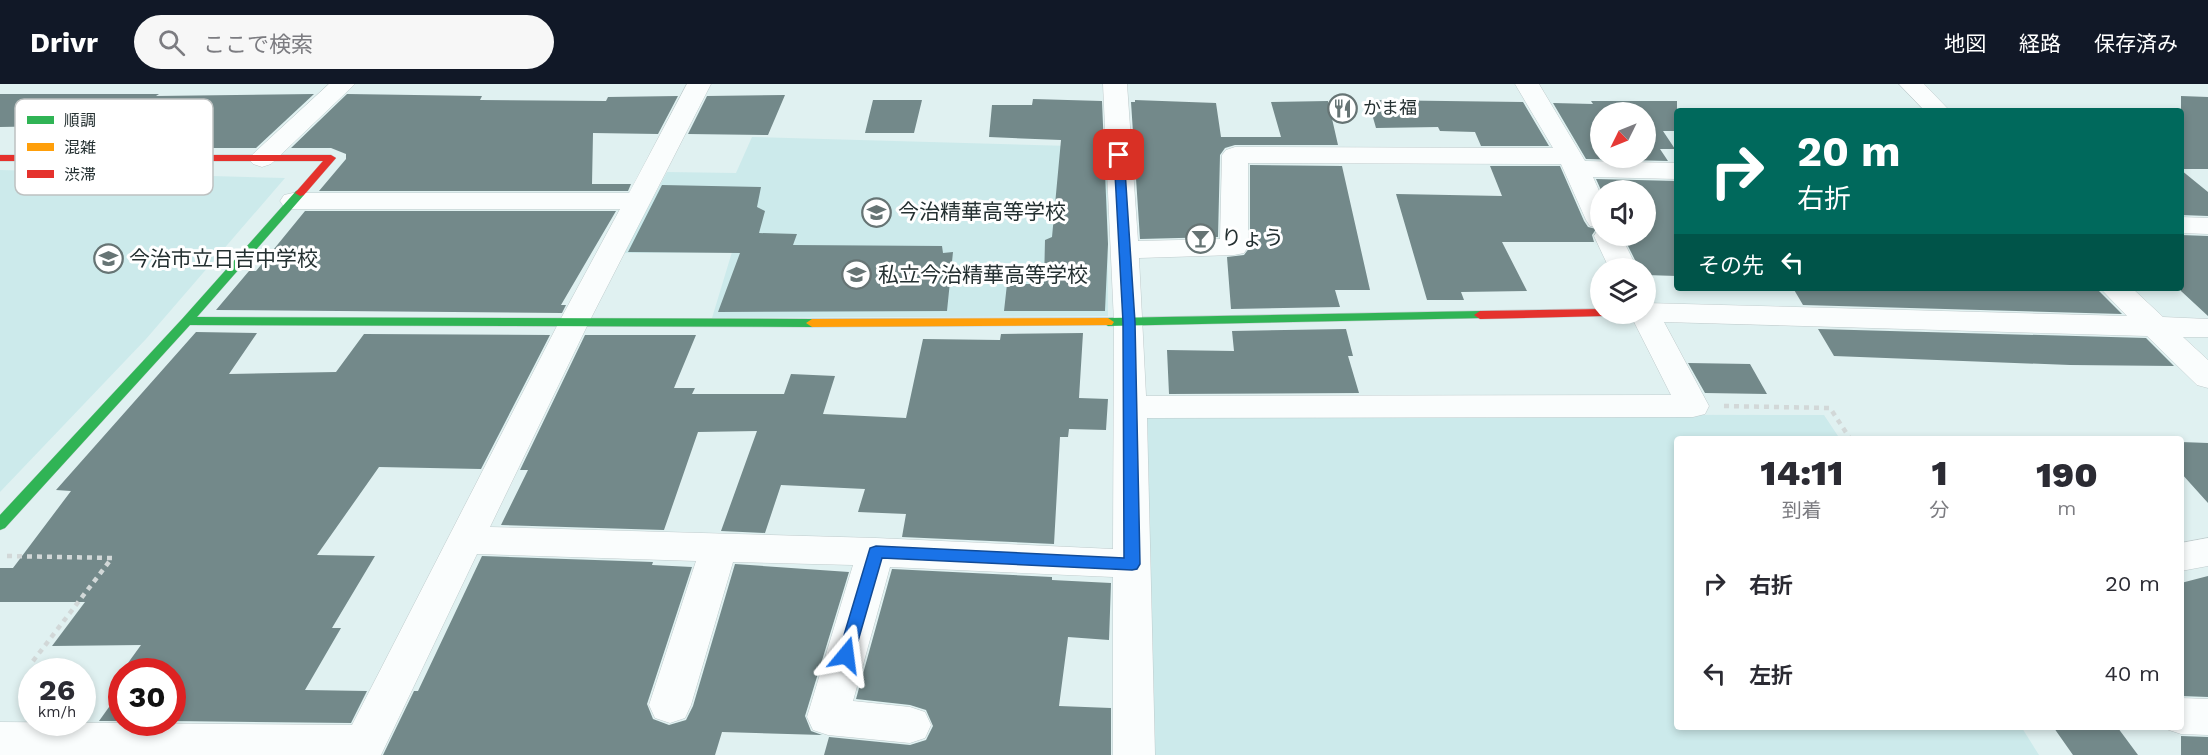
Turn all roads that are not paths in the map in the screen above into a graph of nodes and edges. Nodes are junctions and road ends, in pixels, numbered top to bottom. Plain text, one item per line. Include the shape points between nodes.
1 (343, 84) edge
2 (699, 84) edge
3 (1115, 84) edge
4 (1527, 84) edge
5 (1911, 84) edge
6 (1935, 108) edge
7 (0, 158) edge
8 (15, 158) edge
9 (213, 159) edge
10 (262, 159) junction
11 (1573, 162) junction
12 (1674, 171) edge
13 (1590, 199) edge
14 (293, 201) junction
15 (639, 201) junction
16 (2184, 225) edge
17 (2208, 225) edge
18 (1124, 250) junction
19 (2118, 291) edge
20 (1590, 313) edge
21 (1656, 313) edge
22 (187, 321) junction
23 (1129, 322) junction
24 (573, 324) junction
25 (1651, 324) edge
26 (2152, 325) junction
27 (2208, 328) edge
28 (2208, 378) edge
29 (1130, 407) junction
30 (0, 524) edge
31 (465, 540) junction
32 (719, 548) junction
33 (876, 552) junction
34 (2208, 552) edge
35 (2184, 556) edge
36 (1132, 564) junction
37 (670, 705) dead end
38 (2184, 716) edge
39 (2208, 717) edge
40 (910, 725) dead end
41 (0, 741) edge
42 (362, 749) edge
43 (1134, 755) edge

1 - 10 street
2 - 15 street
3 - 18 street
4 - 11 street
5 - 6 street
7 - 8 street
9 - 10 street
10 - 14 street via 331,158
11 - 12 street
11 - 13 street
11 - 18 street via 1234,154 1234,247
14 - 15 street
14 - 22 street
15 - 24 street
16 - 17 street
18 - 23 street
19 - 26 street
20 - 23 street
21 - 26 street
22 - 24 street
22 - 30 street
23 - 24 street
23 - 29 street
24 - 31 street
25 - 29 street via 1693,406
26 - 27 street
26 - 28 street
29 - 36 street
31 - 32 street
31 - 42 street
32 - 33 street
32 - 37 street
33 - 36 street
33 - 40 street via 828,717
34 - 35 street
36 - 43 street
38 - 39 street
41 - 42 street

